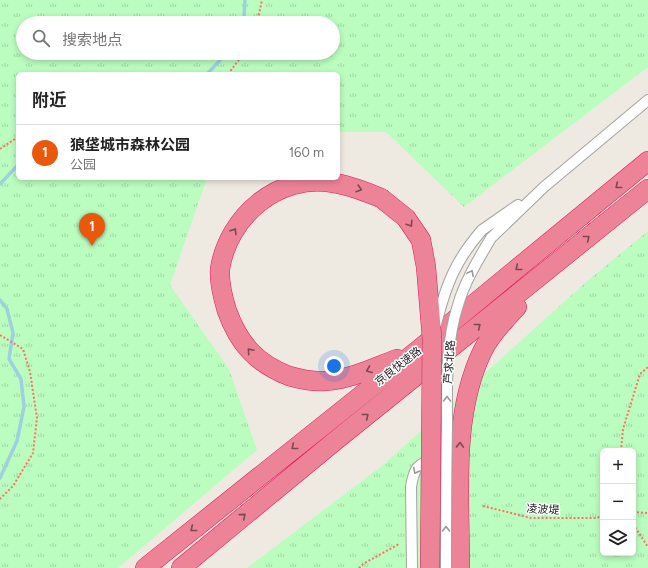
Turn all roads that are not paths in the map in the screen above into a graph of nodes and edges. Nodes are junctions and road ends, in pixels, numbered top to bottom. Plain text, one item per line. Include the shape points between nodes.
1 (648, 100) edge
2 (648, 161) edge
3 (544, 187) junction
4 (648, 189) edge
5 (557, 263) junction
6 (425, 345) junction
7 (460, 493) junction
8 (145, 568) edge
9 (181, 568) edge
10 (412, 568) edge
11 (430, 568) edge
12 (446, 568) edge
13 (460, 568) edge

1 - 3 street, 芦求北路
2 -> 6 highway, 京良快速路
3 - 6 street, 芦求北路, bridge via 482,230 467,247 444,291
12 -> 3 street, 芦求北路, bridge via 448,357 457,306 469,275 491,238
5 -> 4 highway, 京良快速路
7 -> 5 highway via 460,442 472,375 484,348 501,325
9 -> 5 highway, 京良快速路
6 -> 6 highway, bridge via 351,377 323,382 298,379 274,370 257,359 244,344 232,323 223,298 220,270 227,242 244,216 267,197 289,185 332,182 382,198 406,218 421,240 426,267
6 -> 8 highway, 京良快速路
6 - 11 highway, bridge
7 -> 10 street via 450,467 440,462 427,462 418,466 411,487
7 - 13 highway

